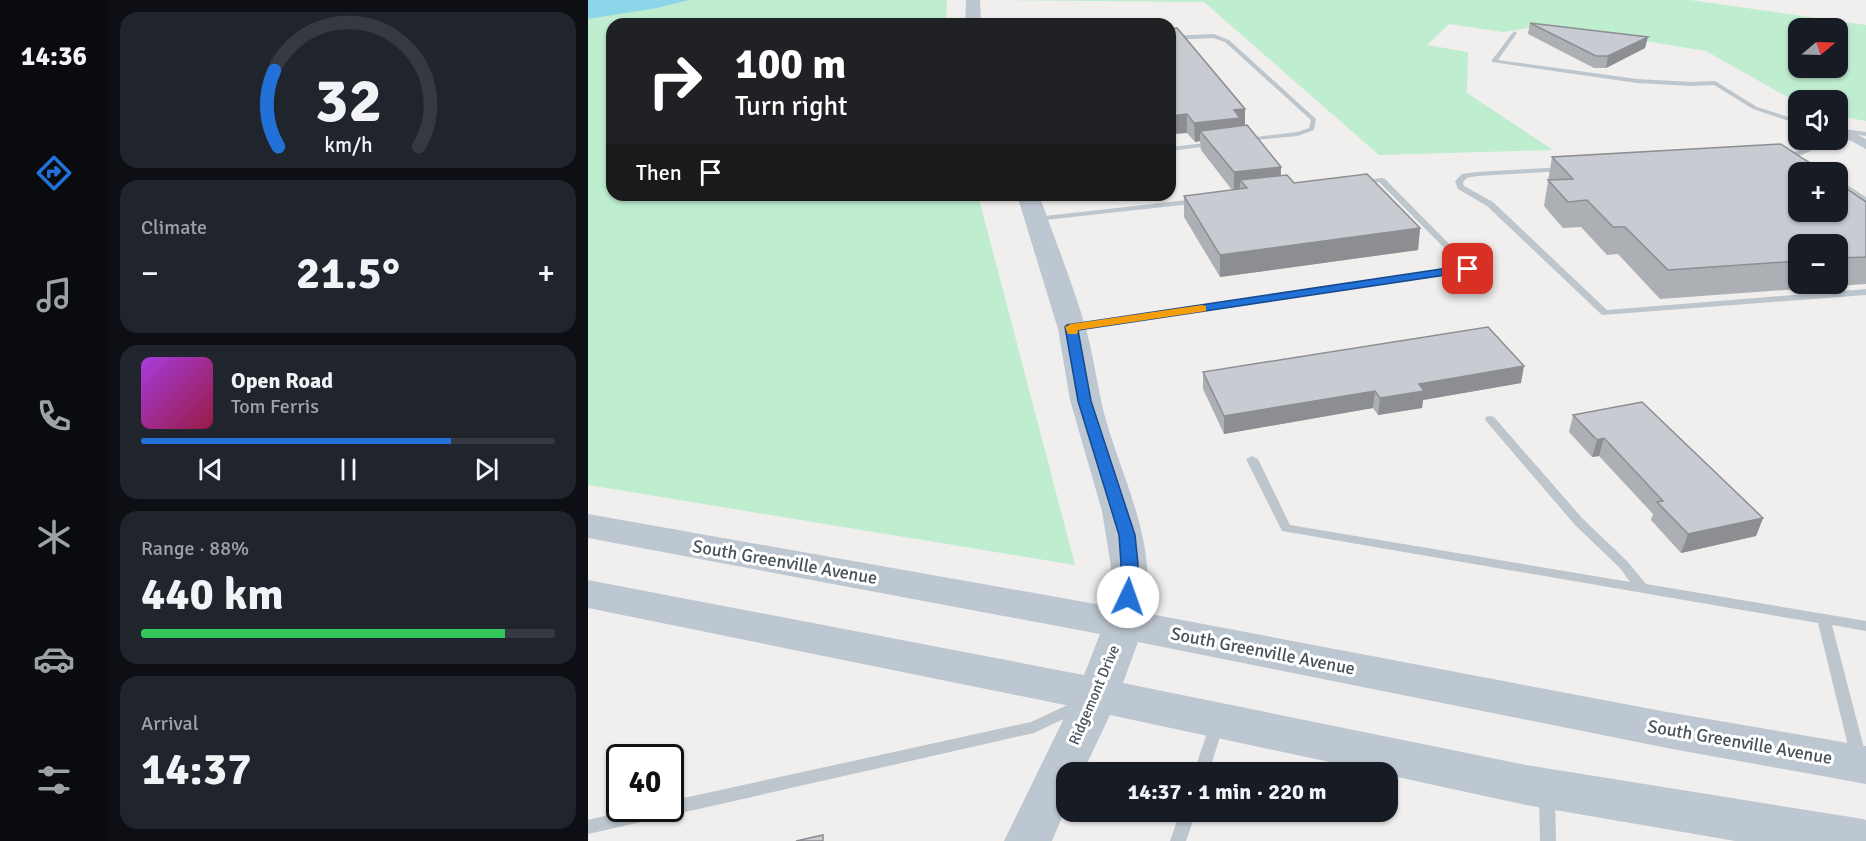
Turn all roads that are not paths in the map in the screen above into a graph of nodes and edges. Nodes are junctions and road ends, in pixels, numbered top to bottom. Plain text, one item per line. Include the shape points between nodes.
1 (973, 0) edge
2 (974, 18) edge
3 (1514, 33) dead end
4 (1176, 38) edge
5 (1788, 119) edge
6 (1848, 134) edge
7 (1866, 134) edge
8 (1848, 138) edge
9 (1240, 141) edge
10 (1229, 142) edge
11 (1866, 145) edge
12 (1176, 148) edge
13 (1805, 150) edge
14 (1782, 154) edge
15 (1792, 156) junction
16 (1807, 162) edge
17 (1575, 168) edge
18 (1357, 183) edge
19 (1848, 188) edge
20 (1203, 200) edge
21 (1866, 200) edge
22 (1032, 207) edge
23 (1866, 292) edge
24 (1071, 327) junction
25 (1490, 419) dead end
26 (1252, 459) dead end
27 (588, 526) edge
28 (1643, 589) junction
29 (588, 594) edge
30 (1824, 619) junction
31 (1124, 624) junction
32 (1866, 626) edge
33 (1096, 697) junction
34 (1218, 722) junction
35 (1204, 762) edge
36 (1864, 770) edge
37 (1547, 788) junction
38 (684, 805) edge
39 (610, 822) edge
40 (1185, 822) edge
41 (588, 827) edge
42 (1028, 841) edge
43 (1178, 841) edge
44 (1548, 841) edge
45 (1863, 841) edge

1 - 2 main road
3 - 5 lane via 1494,61 1636,81 1715,82 1755,108
4 - 9 lane via 1214,36 1227,41 1314,120 1312,129 1298,134
6 - 7 lane
8 - 11 street
10 - 12 lane
13 - 15 lane
14 - 15 lane
15 - 16 lane
17 - 23 lane via 1477,174 1459,181 1461,188 1490,204 1605,313
18 - 24 lane via 1381,180 1468,269
19 - 21 lane
20 - 22 lane
22 - 24 main road, Ridgemont Drive
24 - 31 main road, Ridgemont Drive via 1085,401 1127,535 1130,564
25 - 28 lane
26 - 28 lane via 1286,528
27 - 31 main road, South Greenville Avenue
28 - 30 lane
29 - 33 main road
30 - 32 lane
30 - 36 lane
31 - 33 main road, Ridgemont Drive
31 - 36 main road, South Greenville Avenue
33 - 34 main road
33 - 38 lane via 1034,727
33 - 42 main road, Ridgemont Drive
34 - 35 lane
34 - 37 main road
37 - 44 lane
37 - 45 main road
39 - 41 lane
40 - 43 lane

